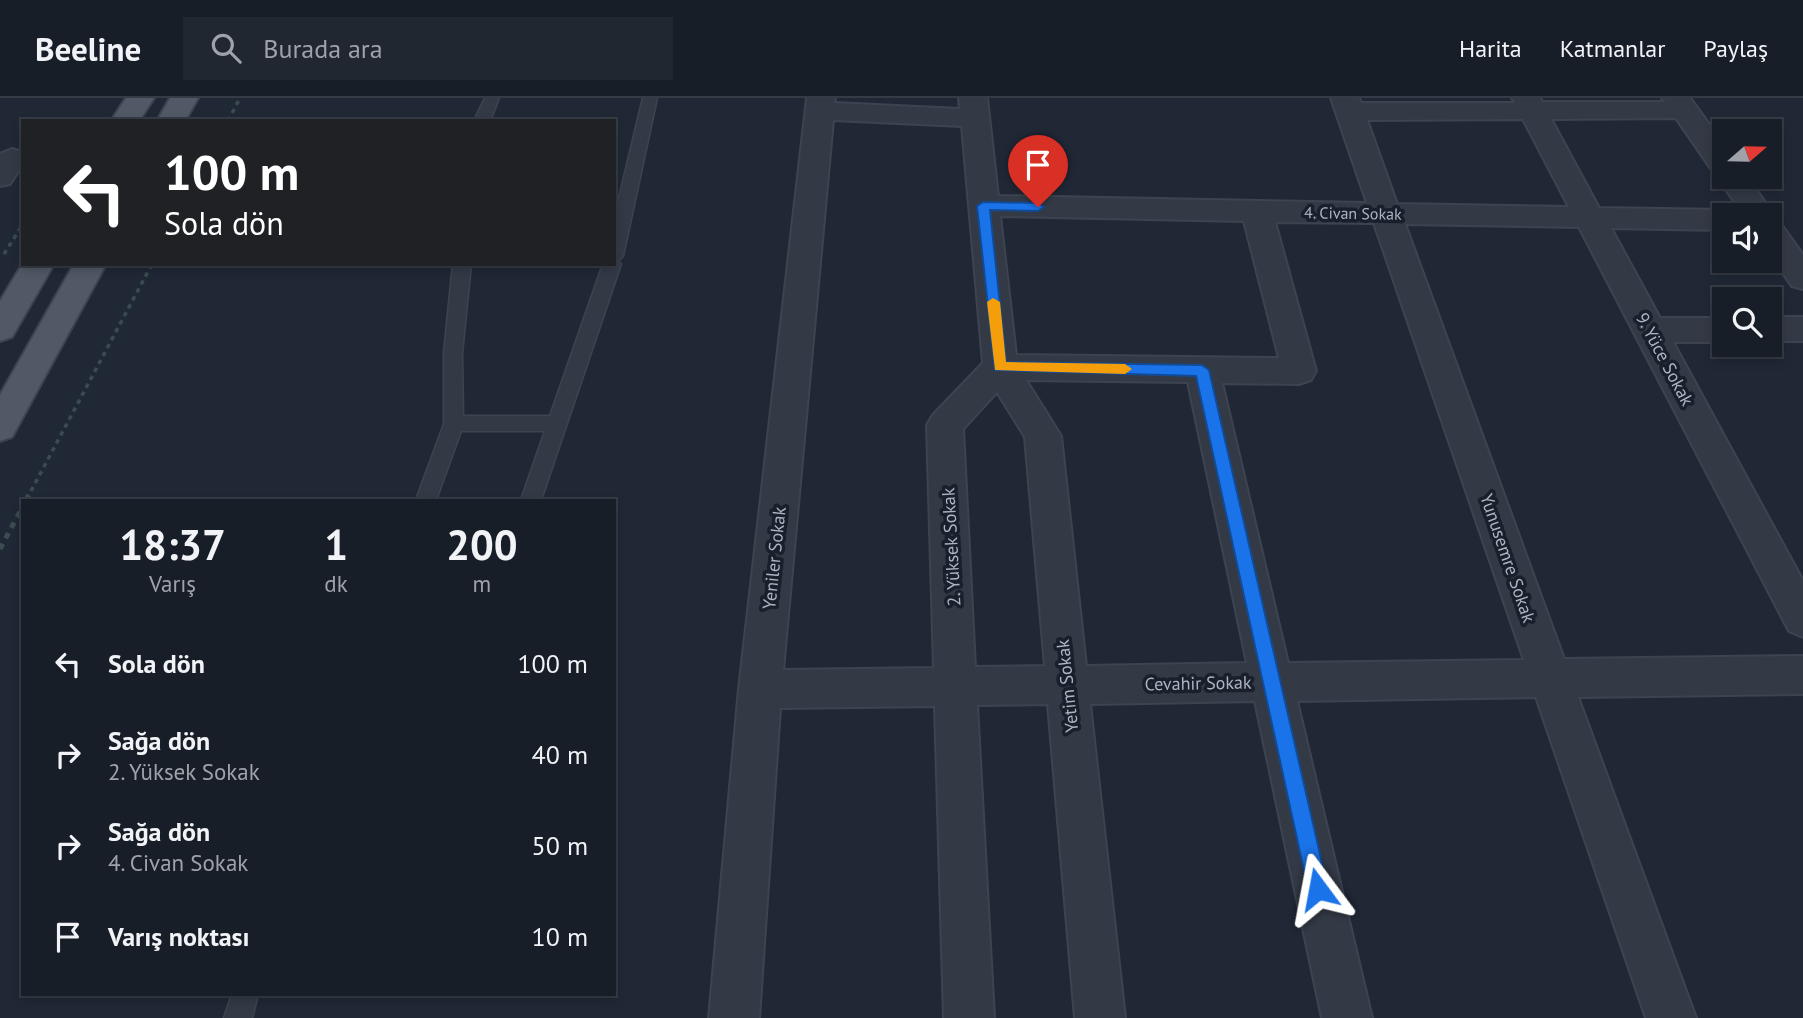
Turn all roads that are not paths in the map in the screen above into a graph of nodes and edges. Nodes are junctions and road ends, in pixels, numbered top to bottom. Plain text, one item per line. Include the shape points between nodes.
1 (139, 98) edge
2 (184, 98) edge
3 (492, 98) edge
4 (650, 98) edge
5 (1680, 104) edge
6 (820, 105) edge
7 (1347, 105) edge
8 (1530, 105) edge
9 (973, 108) edge
10 (126, 119) edge
11 (172, 119) edge
12 (483, 119) edge
13 (1712, 149) edge
14 (983, 206) junction
15 (1257, 211) junction
16 (1387, 214) junction
17 (1588, 217) junction
18 (1712, 220) edge
19 (616, 247) edge
20 (1782, 248) edge
21 (37, 266) edge
22 (89, 266) edge
23 (462, 266) edge
24 (611, 266) edge
25 (1803, 278) edge
26 (0, 329) edge
27 (1782, 329) edge
28 (1803, 329) edge
29 (1650, 330) junction
30 (1712, 330) edge
31 (1000, 367) junction
32 (1202, 370) junction
33 (559, 423) junction
34 (454, 424) junction
35 (0, 427) edge
36 (426, 499) edge
37 (531, 499) edge
38 (1803, 619) edge
39 (1803, 675) edge
40 (1550, 679) junction
41 (1271, 682) junction
42 (1067, 685) junction
43 (957, 686) junction
44 (760, 689) junction
45 (244, 996) edge
46 (238, 1018) edge
47 (734, 1018) edge
48 (969, 1018) edge
49 (1100, 1018) edge
50 (1347, 1018) edge
51 (1671, 1018) edge

1 - 10 main road
2 - 11 main road
3 - 12 lane
4 - 19 lane
5 - 8 street
5 - 13 street
6 - 9 street
6 - 44 street, Yeniler Sokak
7 - 8 street
7 - 16 street, Yunusemre Sokak
8 - 17 street, 9. Yüce Sokak
9 - 14 street
14 - 15 street, 4. Civan Sokak
14 - 31 street
15 - 16 street, 4. Civan Sokak
15 - 32 street via 1299,371
16 - 17 street, 4. Civan Sokak
16 - 40 street, Yunusemre Sokak
17 - 18 street, 4. Civan Sokak
17 - 29 street, 9. Yüce Sokak
20 - 25 street
21 - 26 main road
22 - 35 main road
23 - 34 lane via 453,353
24 - 33 lane
27 - 28 street
29 - 30 street
29 - 38 street, 9. Yüce Sokak
31 - 32 street
31 - 42 street, Yetim Sokak via 1044,436
31 - 43 street, 2. Yüksek Sokak via 945,425
32 - 41 street
33 - 34 lane
33 - 37 lane
34 - 36 lane
39 - 40 street, Cevahir Sokak
40 - 41 street, Cevahir Sokak
40 - 51 street, Yunusemre Sokak
41 - 42 street, Cevahir Sokak
41 - 50 street
42 - 43 street, Cevahir Sokak
42 - 49 street, Yetim Sokak
43 - 44 street, Cevahir Sokak
43 - 48 street, 2. Yüksek Sokak
44 - 47 street, Yeniler Sokak
45 - 46 lane

